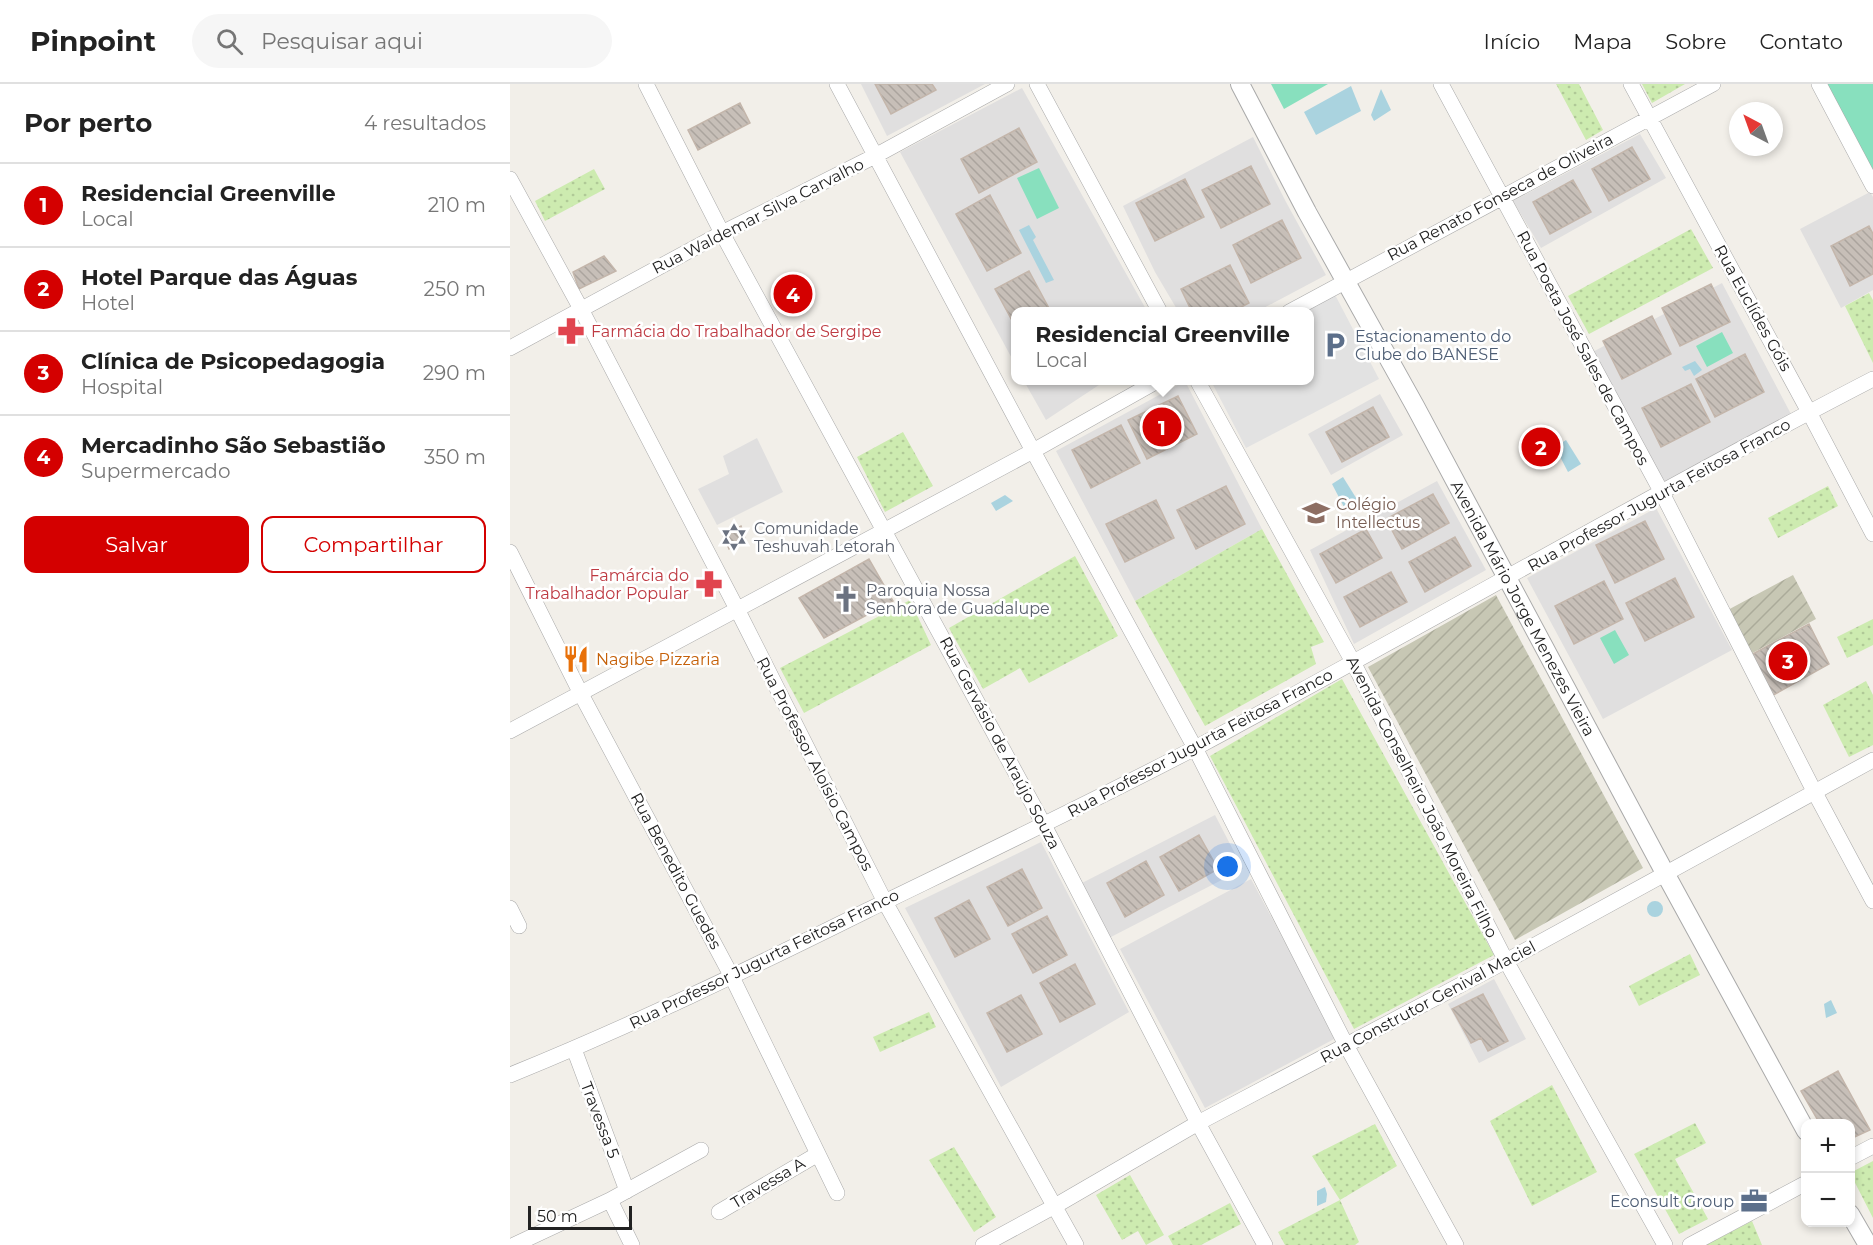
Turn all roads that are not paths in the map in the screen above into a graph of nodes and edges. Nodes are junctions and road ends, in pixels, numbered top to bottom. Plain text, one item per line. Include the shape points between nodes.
1 (646, 84) edge
2 (837, 84) edge
3 (1007, 84) edge
4 (1037, 84) edge
5 (1240, 84) edge
6 (1441, 84) edge
7 (1631, 84) edge
8 (1713, 84) edge
9 (1819, 84) edge
10 (1650, 118) junction
11 (875, 156) junction
12 (510, 179) edge
13 (1873, 186) edge
14 (1501, 196) junction
15 (722, 233) junction
16 (1345, 280) junction
17 (1157, 307) edge
18 (1298, 307) edge
19 (581, 309) junction
20 (510, 348) edge
21 (1873, 379) edge
22 (1152, 385) edge
23 (1199, 385) edge
24 (1809, 412) junction
25 (1033, 451) junction
26 (1662, 493) junction
27 (885, 530) junction
28 (1873, 534) edge
29 (510, 552) edge
30 (1508, 578) junction
31 (737, 609) junction
32 (1353, 662) junction
33 (581, 694) junction
34 (510, 730) edge
35 (1195, 748) junction
36 (1873, 760) edge
37 (1814, 791) junction
38 (1044, 825) junction
39 (1665, 873) junction
40 (1873, 901) edge
41 (885, 902) junction
42 (510, 908) edge
43 (519, 926) dead end
44 (1506, 961) junction
45 (732, 977) junction
46 (1346, 1044) junction
47 (574, 1049) junction
48 (510, 1075) edge
49 (1801, 1122) edge
50 (1197, 1123) junction
51 (1873, 1146) edge
52 (701, 1150) dead end
53 (818, 1154) junction
54 (1855, 1156) edge
55 (1801, 1186) edge
56 (627, 1191) junction
57 (837, 1193) dead end
58 (610, 1200) junction
59 (1055, 1206) junction
60 (719, 1212) dead end
61 (1855, 1221) edge
62 (514, 1245) edge
63 (632, 1245) edge
64 (983, 1245) edge
65 (1076, 1245) edge
66 (1265, 1245) edge
67 (1456, 1245) edge
68 (1665, 1245) edge
69 (1689, 1245) edge
70 (1868, 1245) edge

1 - 15 street, Rua Gervásio de Araújo Souza
2 - 11 street
3 - 11 street, Rua Waldemar Silva Carvalho
4 - 17 street
5 - 16 street, Avenida Mário Jorge Menezes Vieira
6 - 14 street, Rua Poeta José Sales de Campos
7 - 10 street, Rua Euclídes Góis
8 - 10 street, Rua Renato Fonseca de Oliveira
9 - 13 street
10 - 14 street, Rua Renato Fonseca de Oliveira
10 - 24 street, Rua Euclídes Góis
11 - 15 street, Rua Waldemar Silva Carvalho
11 - 25 street
12 - 19 street, Rua Professor Aloísio Campos
14 - 16 street, Rua Renato Fonseca de Oliveira
14 - 26 street, Rua Poeta José Sales de Campos
15 - 19 street, Rua Waldemar Silva Carvalho
15 - 27 street, Rua Gervásio de Araújo Souza
16 - 18 street, Rua Renato Fonseca de Oliveira
16 - 30 street, Avenida Mário Jorge Menezes Vieira
19 - 20 street, Rua Waldemar Silva Carvalho
19 - 31 street, Rua Professor Aloísio Campos
21 - 24 street, Rua Professor Jugurta Feitosa Franco
22 - 25 street
23 - 32 street, Avenida Conselheiro João Moreira Filho
24 - 26 street, Rua Professor Jugurta Feitosa Franco
24 - 28 street, Rua Euclídes Góis
25 - 27 street
25 - 35 street
26 - 30 street, Rua Professor Jugurta Feitosa Franco
26 - 37 street, Rua Poeta José Sales de Campos
27 - 31 street
27 - 38 street, Rua Gervásio de Araújo Souza
29 - 33 street, Rua Benedito Guedes
30 - 32 street, Rua Professor Jugurta Feitosa Franco
30 - 39 street, Avenida Mário Jorge Menezes Vieira
31 - 33 street
31 - 41 street, Rua Professor Aloísio Campos
32 - 35 street, Rua Professor Jugurta Feitosa Franco
32 - 44 street, Avenida Conselheiro João Moreira Filho
33 - 34 street
33 - 45 street, Rua Benedito Guedes
35 - 38 street, Rua Professor Jugurta Feitosa Franco
35 - 46 street
36 - 37 street, Rua Construtor Genival Maciel
37 - 39 street, Rua Construtor Genival Maciel
37 - 40 street, Rua Poeta José Sales de Campos
38 - 41 street, Rua Professor Jugurta Feitosa Franco
38 - 50 street, Rua Gervásio de Araújo Souza
39 - 44 street, Rua Construtor Genival Maciel
39 - 49 street, Avenida Mário Jorge Menezes Vieira
41 - 45 street, Rua Professor Jugurta Feitosa Franco
41 - 59 street, Rua Professor Aloísio Campos
42 - 43 street
44 - 46 street, Rua Construtor Genival Maciel
44 - 68 street, Avenida Conselheiro João Moreira Filho
45 - 47 street, Rua Professor Jugurta Feitosa Franco
45 - 53 street, Rua Benedito Guedes
46 - 50 street, Rua Construtor Genival Maciel
46 - 67 street
47 - 48 street, Rua Professor Jugurta Feitosa Franco
47 - 56 street, Travessa 5
50 - 59 street, Rua Construtor Genival Maciel
50 - 66 street, Rua Gervásio de Araújo Souza
51 - 54 street
52 - 56 street
53 - 57 street, Rua Benedito Guedes
53 - 60 street, Travessa A
55 - 69 street
56 - 58 street
58 - 62 street
58 - 63 street
59 - 64 street, Rua Construtor Genival Maciel
59 - 65 street, Rua Professor Aloísio Campos
61 - 70 street

